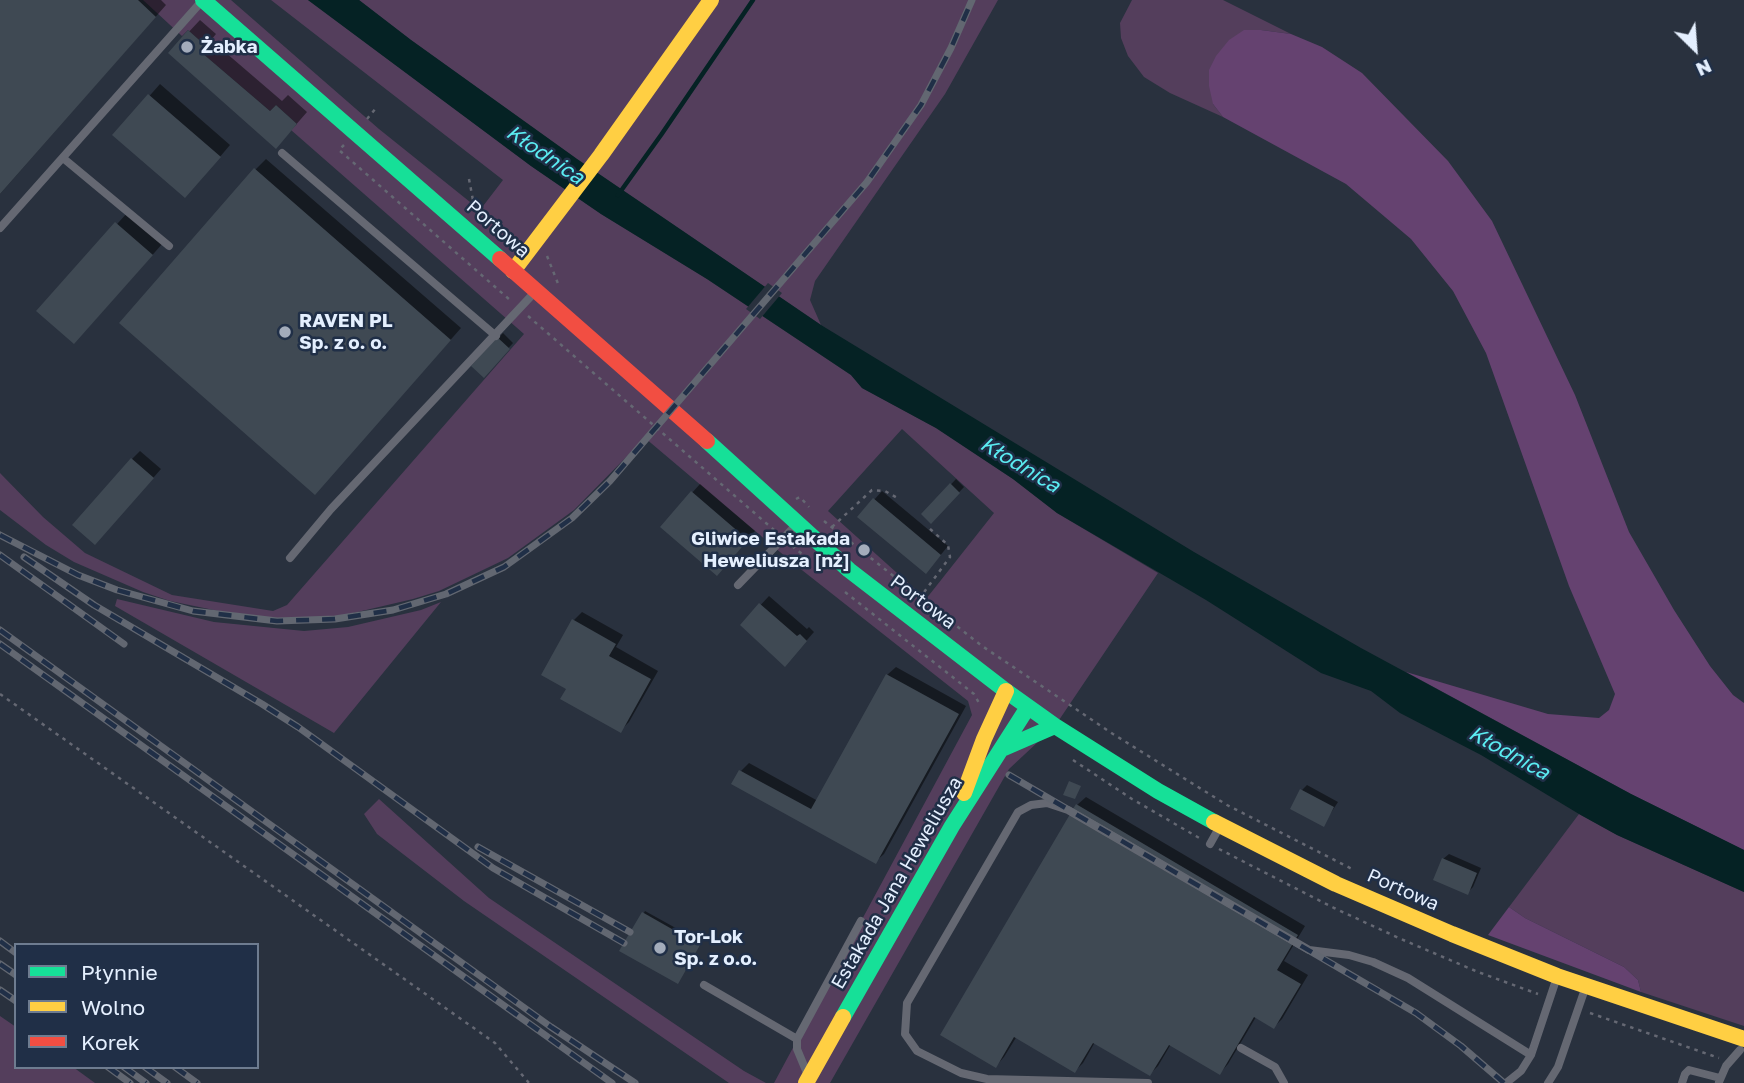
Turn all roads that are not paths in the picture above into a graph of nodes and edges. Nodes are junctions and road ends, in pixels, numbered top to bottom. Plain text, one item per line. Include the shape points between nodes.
1 (203, 0) edge
2 (711, 0) edge
3 (282, 153) dead end
4 (63, 158) junction
5 (0, 228) edge
6 (169, 246) dead end
7 (513, 271) junction
8 (536, 291) junction
9 (496, 336) junction
10 (798, 523) junction
11 (290, 558) dead end
12 (738, 585) dead end
13 (1006, 691) junction
14 (1028, 707) junction
15 (1055, 726) junction
16 (1002, 749) junction
17 (952, 826) junction
18 (1220, 826) junction
19 (1210, 844) dead end
20 (861, 920) dead end
21 (1557, 976) junction
22 (704, 985) dead end
23 (1586, 986) junction
24 (797, 1039) junction
25 (1743, 1046) edge
26 (1241, 1048) dead end
27 (1531, 1055) junction
28 (1719, 1081) edge
29 (806, 1083) edge
30 (816, 1083) edge
31 (1148, 1083) edge
32 (1284, 1083) edge
33 (1506, 1083) edge
34 (1548, 1083) edge
35 (1682, 1083) edge

1 - 4 lane
1 - 7 street, Portowa
2 - 7 street
3 - 9 lane
4 - 5 lane
4 - 6 lane
7 - 8 street, Portowa
8 - 9 lane
8 - 10 street, Portowa
9 - 11 lane
10 - 12 lane
10 - 13 street, Portowa via 906,615
13 - 14 street, Portowa
13 - 17 street
14 - 15 street, Portowa
14 - 16 street, Estakada Jana Heweliusza
15 - 16 street
15 - 18 street, Portowa
16 - 17 street, Estakada Jana Heweliusza
17 - 29 street, Estakada Jana Heweliusza, bridge
18 - 19 lane
18 - 21 street, Portowa via 1336,884
20 - 24 lane
21 - 23 street, Portowa
21 - 27 lane
22 - 24 lane
23 - 25 street, Portowa
23 - 34 lane
24 - 30 lane via 807,1073
25 - 28 lane
26 - 32 lane via 1275,1068
27 - 31 lane via 1408,978 1373,961 1310,950 1068,810 1047,803 1031,805 1018,812 906,1003 905,1034 917,1051 961,1073 987,1079
27 - 33 lane
28 - 35 lane via 1691,1070

